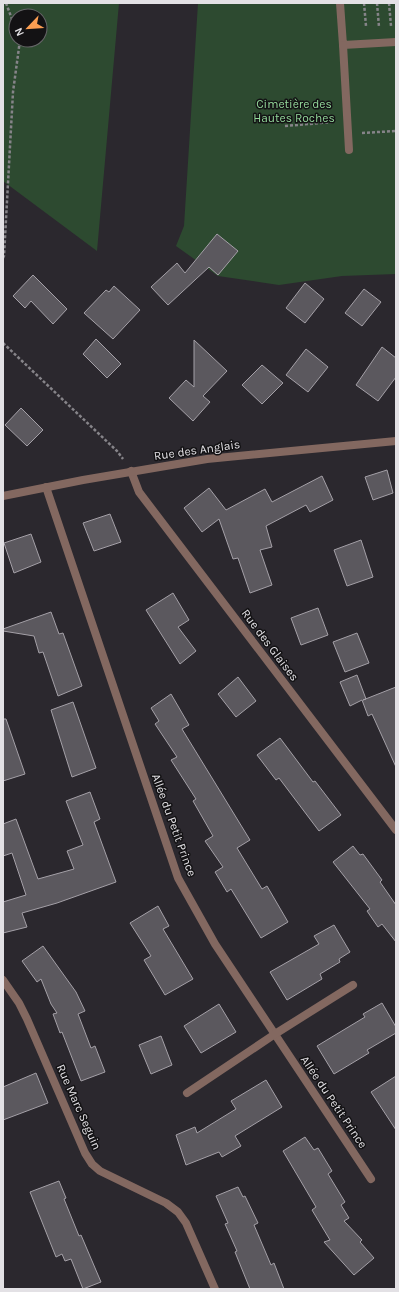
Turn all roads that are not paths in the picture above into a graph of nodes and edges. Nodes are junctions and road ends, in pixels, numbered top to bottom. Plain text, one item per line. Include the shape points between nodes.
1 (340, 3) edge
2 (396, 42) edge
3 (344, 46) junction
4 (349, 150) dead end
5 (396, 441) edge
6 (131, 471) junction
7 (46, 488) junction
8 (3, 496) edge
9 (396, 830) edge
10 (3, 980) edge
11 (353, 985) dead end
12 (275, 1034) junction
13 (187, 1093) dead end
14 (371, 1179) dead end
15 (215, 1289) edge

1 - 3 street
2 - 3 street
3 - 4 street
5 - 6 street, Rue des Anglais via 207,459
6 - 7 street, Rue des Anglais
6 - 9 street, Rue des Glaises via 139,492
7 - 8 street, Rue des Anglais
7 - 12 street, Allée du Petit Prince via 178,878 214,944
10 - 15 street, Rue Marc Seguin via 27,1019 92,1164 107,1175 166,1203 178,1212 186,1223
11 - 12 street
12 - 13 street
12 - 14 street, Allée du Petit Prince

